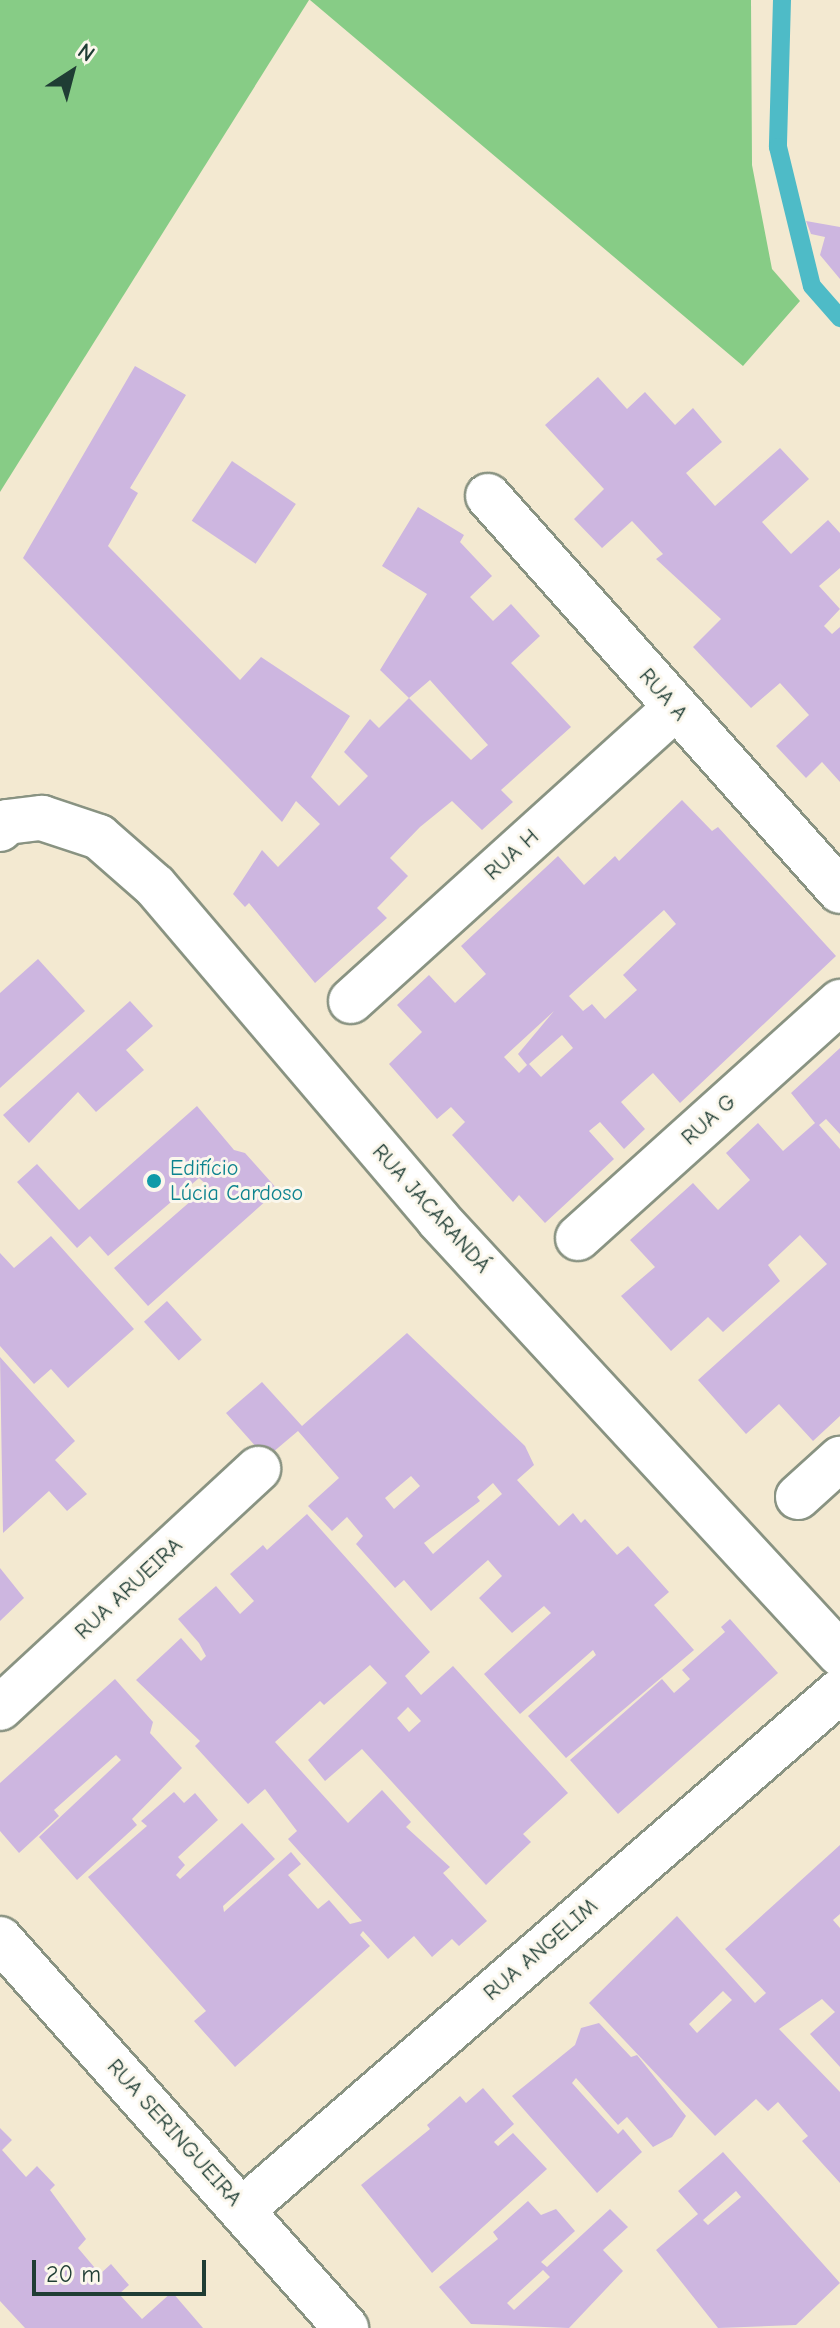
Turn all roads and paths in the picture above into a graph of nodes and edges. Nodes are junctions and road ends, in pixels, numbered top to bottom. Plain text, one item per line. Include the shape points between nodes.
1 (488, 496) dead end
2 (674, 709) junction
3 (0, 829) edge
4 (840, 891) edge
5 (351, 1001) dead end
6 (840, 1002) edge
7 (578, 1238) dead end
8 (840, 1459) edge
9 (258, 1469) dead end
10 (798, 1497) dead end
11 (840, 1654) edge
12 (840, 1691) edge
13 (0, 1708) edge
14 (0, 1939) edge
15 (242, 2210) junction
16 (346, 2328) edge

1 - 2 street, RUA A
2 - 4 street, RUA A
2 - 5 street, RUA H
3 - 11 street, RUA JACARANDÁ via 7,822 42,818 99,837 155,886 438,1219
6 - 7 street, RUA G
8 - 10 street
9 - 13 street, RUA ARUEIRA
12 - 15 street, RUA ANGELIM
14 - 15 street, RUA SERINGUEIRA
15 - 16 street, RUA SERINGUEIRA

